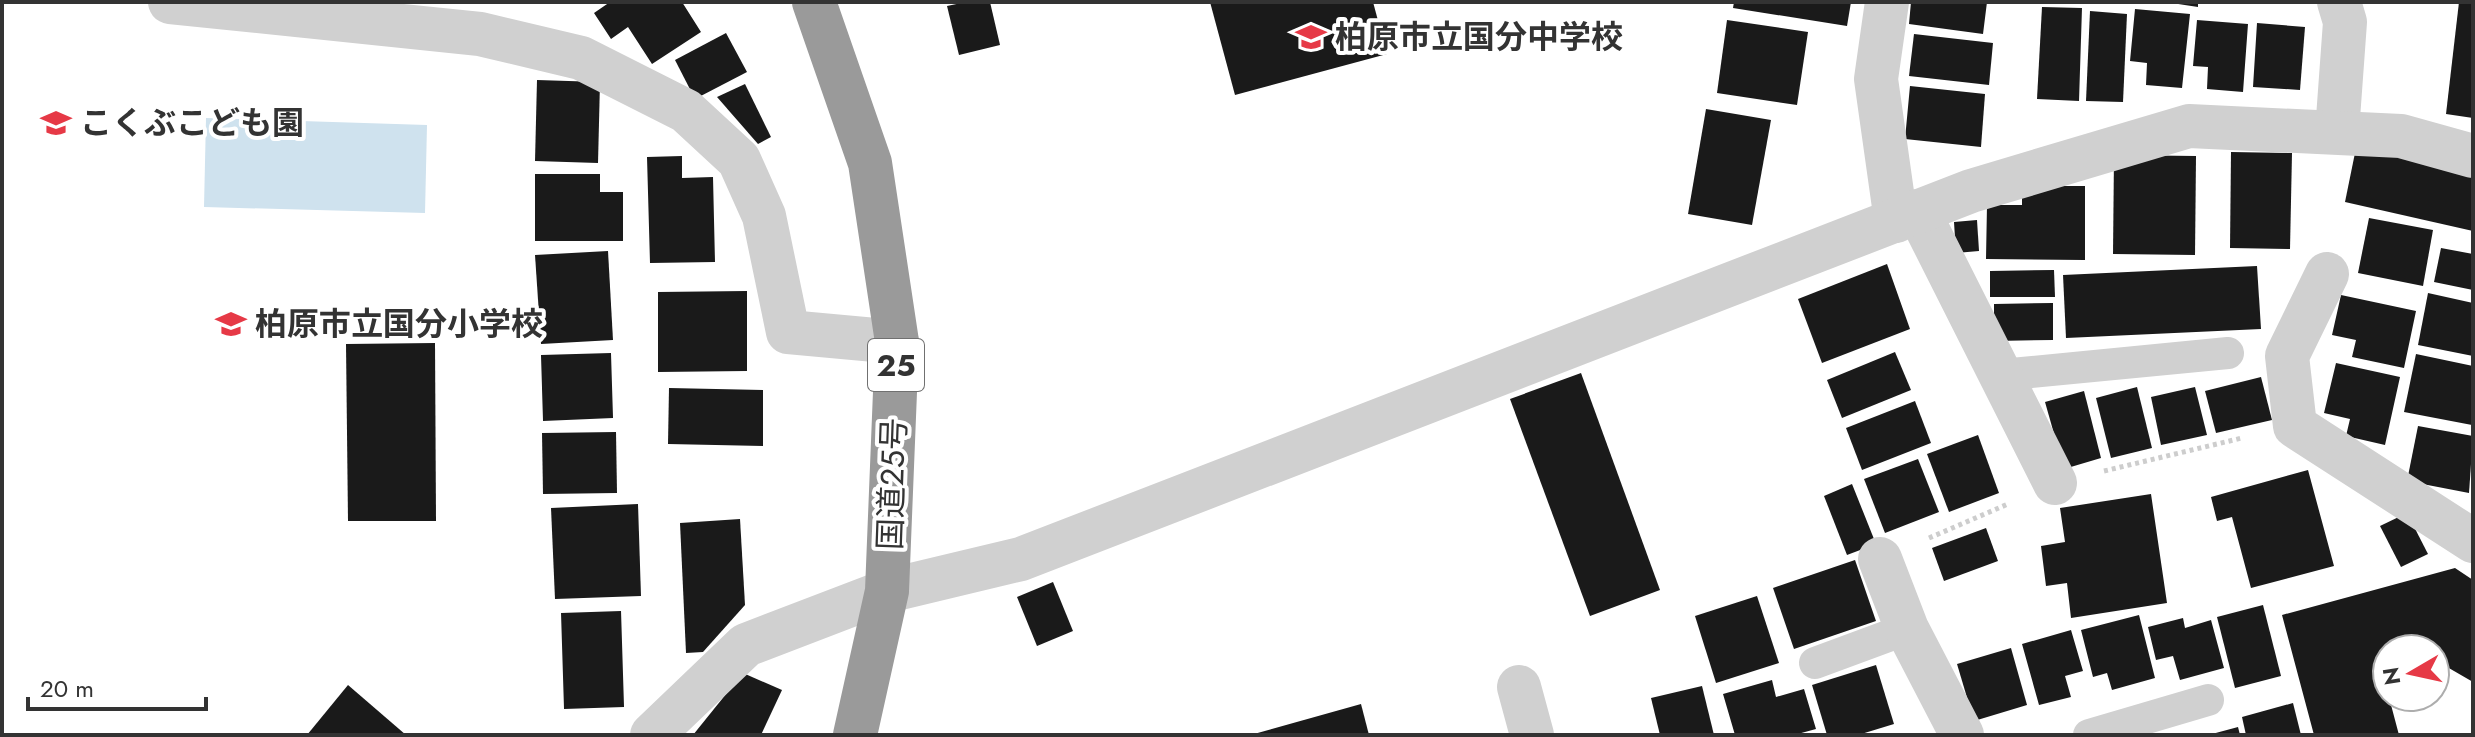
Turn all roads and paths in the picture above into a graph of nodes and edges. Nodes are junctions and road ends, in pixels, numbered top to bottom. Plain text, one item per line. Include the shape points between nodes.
1 (170, 2) edge
2 (814, 2) edge
3 (1887, 2) edge
4 (2339, 2) edge
5 (348, 11) edge
6 (2337, 132) junction
7 (2473, 156) edge
8 (1907, 216) junction
9 (2327, 274) dead end
10 (897, 342) junction
11 (2228, 353) dead end
12 (2001, 375) junction
13 (2055, 483) dead end
14 (2473, 541) edge
15 (1880, 559) dead end
16 (887, 591) junction
17 (1907, 629) junction
18 (1815, 663) dead end
19 (1519, 687) dead end
20 (2208, 700) dead end
21 (652, 735) edge
22 (855, 735) edge
23 (1532, 735) edge
24 (1962, 735) edge
25 (2089, 735) edge

1 - 5 street
2 - 10 highway, 国道25号 / 25 via 870,163
3 - 8 street via 1876,79
4 - 6 street via 2345,22
5 - 10 street via 581,58 686,111 739,160 764,216 788,332
6 - 7 street via 2401,136
6 - 8 street via 2189,126 1971,191
8 - 12 street
8 - 16 street via 1021,559
9 - 14 street via 2287,356 2295,426
10 - 16 highway, 国道25号 / 25
11 - 12 lane
12 - 13 street
15 - 17 street
16 - 21 street via 746,645
16 - 22 highway, 国道25号 / 25
17 - 18 lane
17 - 24 street
19 - 23 street
20 - 25 lane

